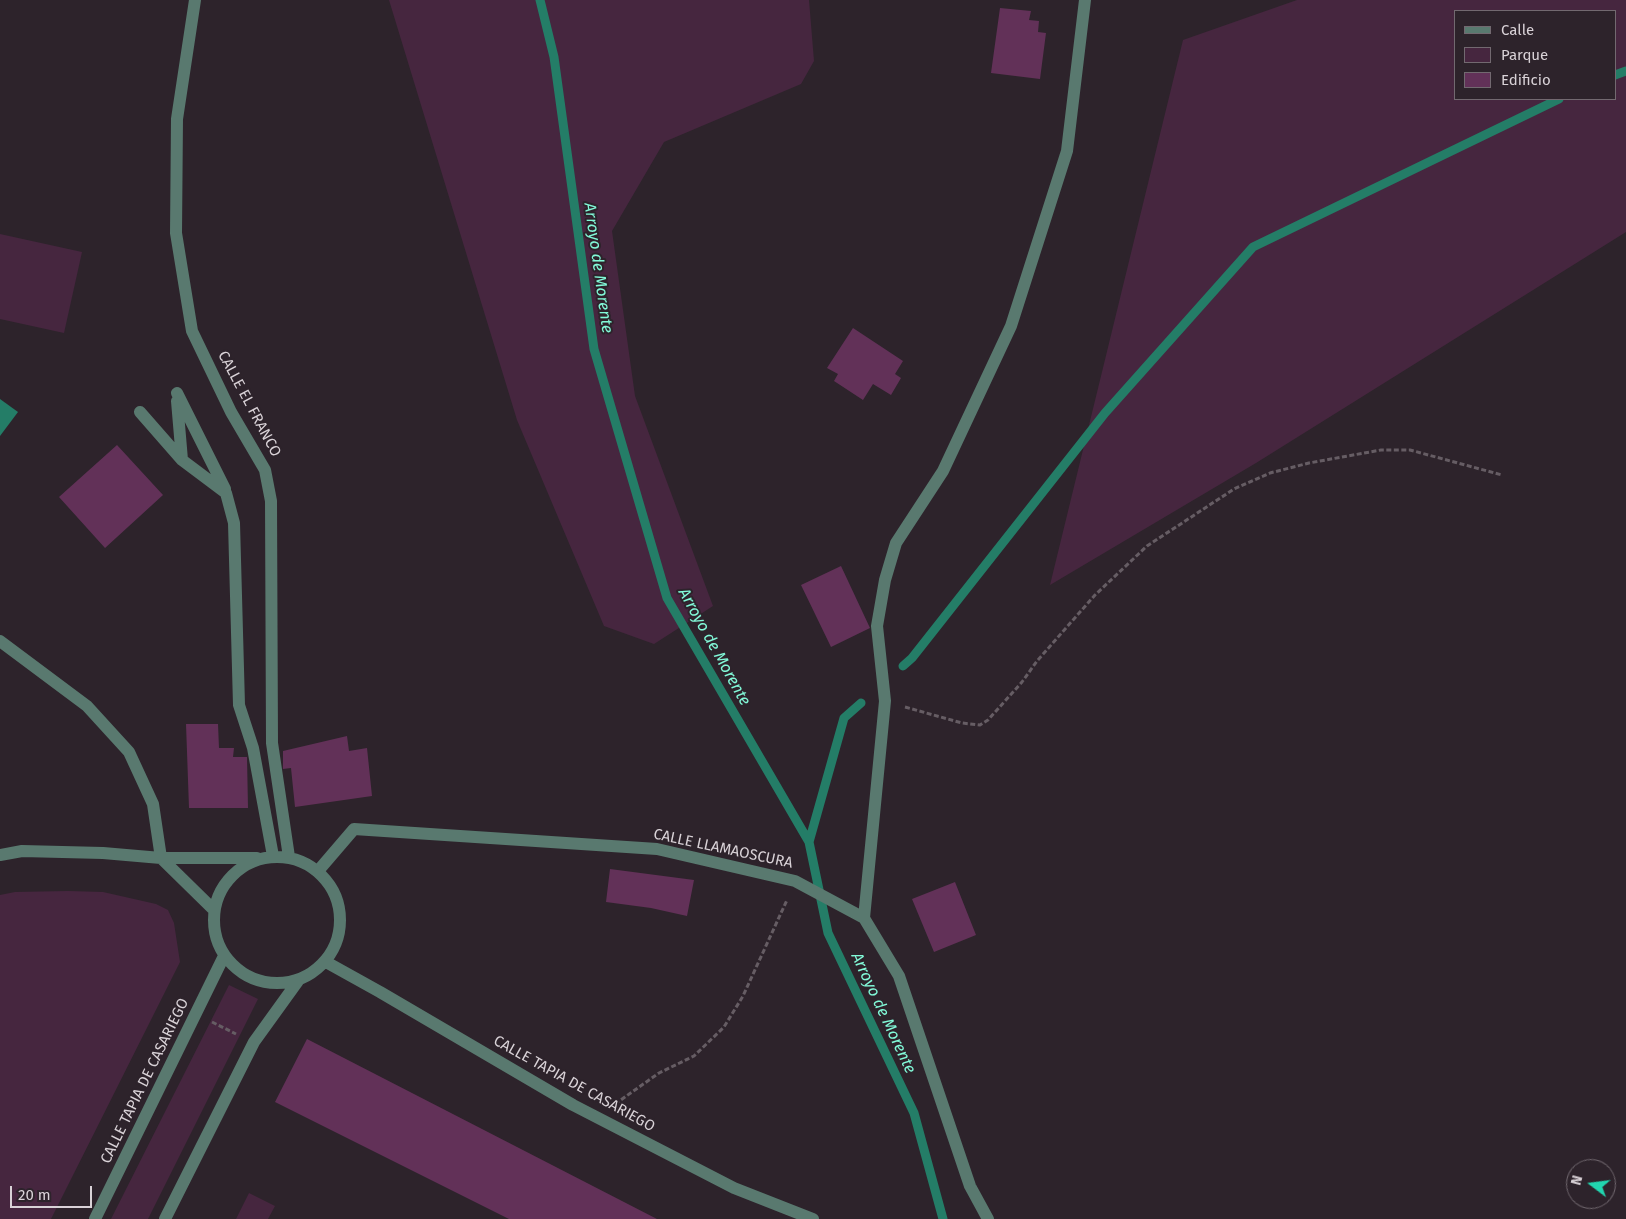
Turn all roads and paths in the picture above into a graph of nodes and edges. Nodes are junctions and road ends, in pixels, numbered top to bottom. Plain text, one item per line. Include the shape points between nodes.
1 (195, 0) edge
2 (1085, 0) edge
3 (140, 412) dead end
4 (182, 460) junction
5 (1502, 474) dead end
6 (226, 493) junction
7 (0, 641) edge
8 (885, 701) junction
9 (0, 855) edge
10 (268, 857) junction
11 (160, 858) junction
12 (289, 858) junction
13 (318, 871) junction
14 (798, 883) junction
15 (214, 910) junction
16 (864, 918) junction
17 (224, 956) junction
18 (326, 962) junction
19 (298, 981) junction
20 (196, 1014) junction
21 (254, 1042) junction
22 (596, 1117) junction
23 (95, 1219) edge
24 (165, 1219) edge
25 (813, 1219) edge
26 (988, 1219) edge

1 - 12 street, CALLE EL FRANCO via 177,119 176,232 192,332 231,412 265,470 270,493 272,743
2 - 8 street via 1068,151 1011,326 943,471 896,544 885,580 877,626
3 - 4 street
4 - 6 street
4 - 6 street via 177,393
5 - 8 path via 1410,450 1382,450 1270,473 1234,488 1147,546 1095,595 1022,682 980,725
6 - 10 street via 234,523 239,705 253,748
7 - 11 street via 87,706 129,752 153,804
8 - 16 street
9 - 11 street via 22,851
10 - 11 street
10 - 12 street
10 - 15 street via 240,868 223,886
11 - 15 street
12 - 13 street via 305,862
13 - 14 street, CALLE LLAMAOSCURA via 354,829 657,849
13 - 18 street via 334,891 341,915 338,940
14 - 16 street, CALLE LLAMAOSCURA
14 - 22 path via 743,996 724,1027 694,1056 660,1073
15 - 17 street via 214,934
16 - 26 street via 899,976 970,1186
17 - 19 street via 244,976 270,985
17 - 20 street, CALLE TAPIA DE CASARIEGO
18 - 19 street
18 - 22 street, CALLE TAPIA DE CASARIEGO
19 - 21 street
20 - 21 path
20 - 23 street, CALLE TAPIA DE CASARIEGO
21 - 24 street
22 - 25 street, CALLE TAPIA DE CASARIEGO via 734,1188

